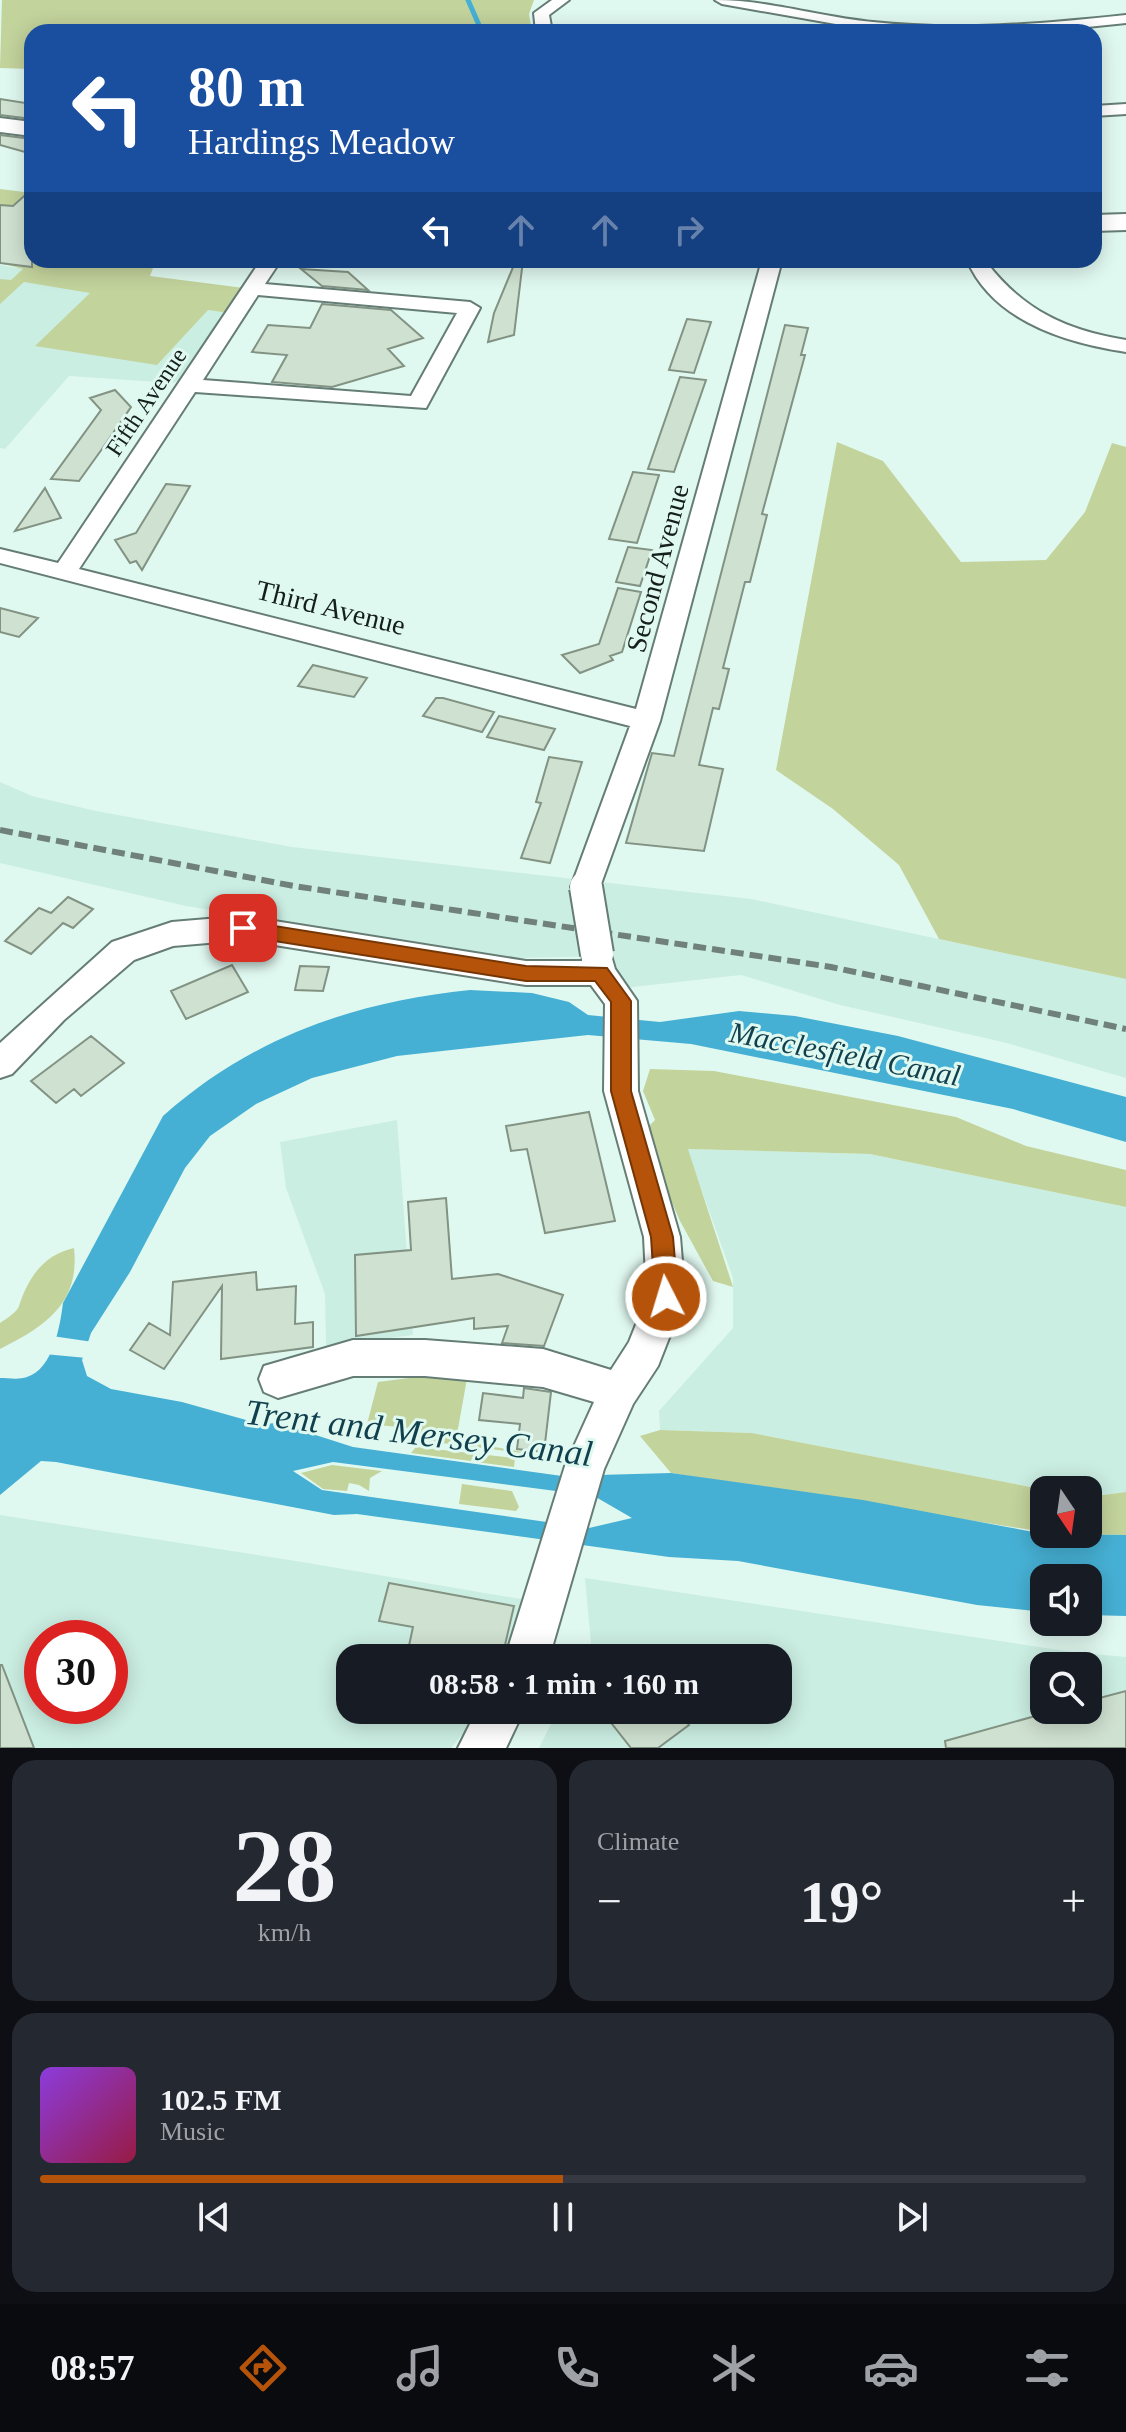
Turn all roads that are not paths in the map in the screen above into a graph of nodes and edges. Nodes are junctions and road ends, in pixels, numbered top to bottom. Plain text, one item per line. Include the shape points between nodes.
1 (559, 0) edge
2 (722, 0) edge
3 (1126, 19) edge
4 (849, 22) edge
5 (543, 24) edge
6 (870, 24) edge
7 (1090, 24) edge
8 (1126, 109) edge
9 (1102, 110) edge
10 (0, 125) edge
11 (24, 128) edge
12 (1126, 222) edge
13 (1102, 223) edge
14 (266, 268) edge
15 (770, 268) edge
16 (977, 268) edge
17 (252, 289) junction
18 (1126, 346) edge
19 (189, 385) junction
20 (0, 556) edge
21 (65, 572) junction
22 (646, 721) junction
23 (598, 963) junction
24 (0, 1064) edge
25 (278, 1379) dead end
26 (619, 1391) junction
27 (532, 1644) edge
28 (494, 1724) edge
29 (481, 1748) edge

1 - 5 street via 541,13
2 - 4 street
3 - 7 street
4 - 6 street
8 - 9 street
10 - 11 main road
12 - 13 main road
14 - 17 street, Fifth Avenue
15 - 22 street, Second Avenue
16 - 18 street via 995,290 1038,323 1097,343
17 - 19 street, Fifth Avenue
17 - 19 street via 470,308 418,403
19 - 21 street, Fifth Avenue
20 - 21 street, Third Avenue
21 - 22 street, Third Avenue
22 - 23 street, Second Avenue, bridge via 586,887
23 - 24 street via 526,973 243,928 172,934 123,951
23 - 26 street via 621,1001 621,1091 662,1237 666,1297 644,1353
25 - 26 street via 353,1358 425,1358 543,1368
26 - 27 street via 585,1466
28 - 29 street

